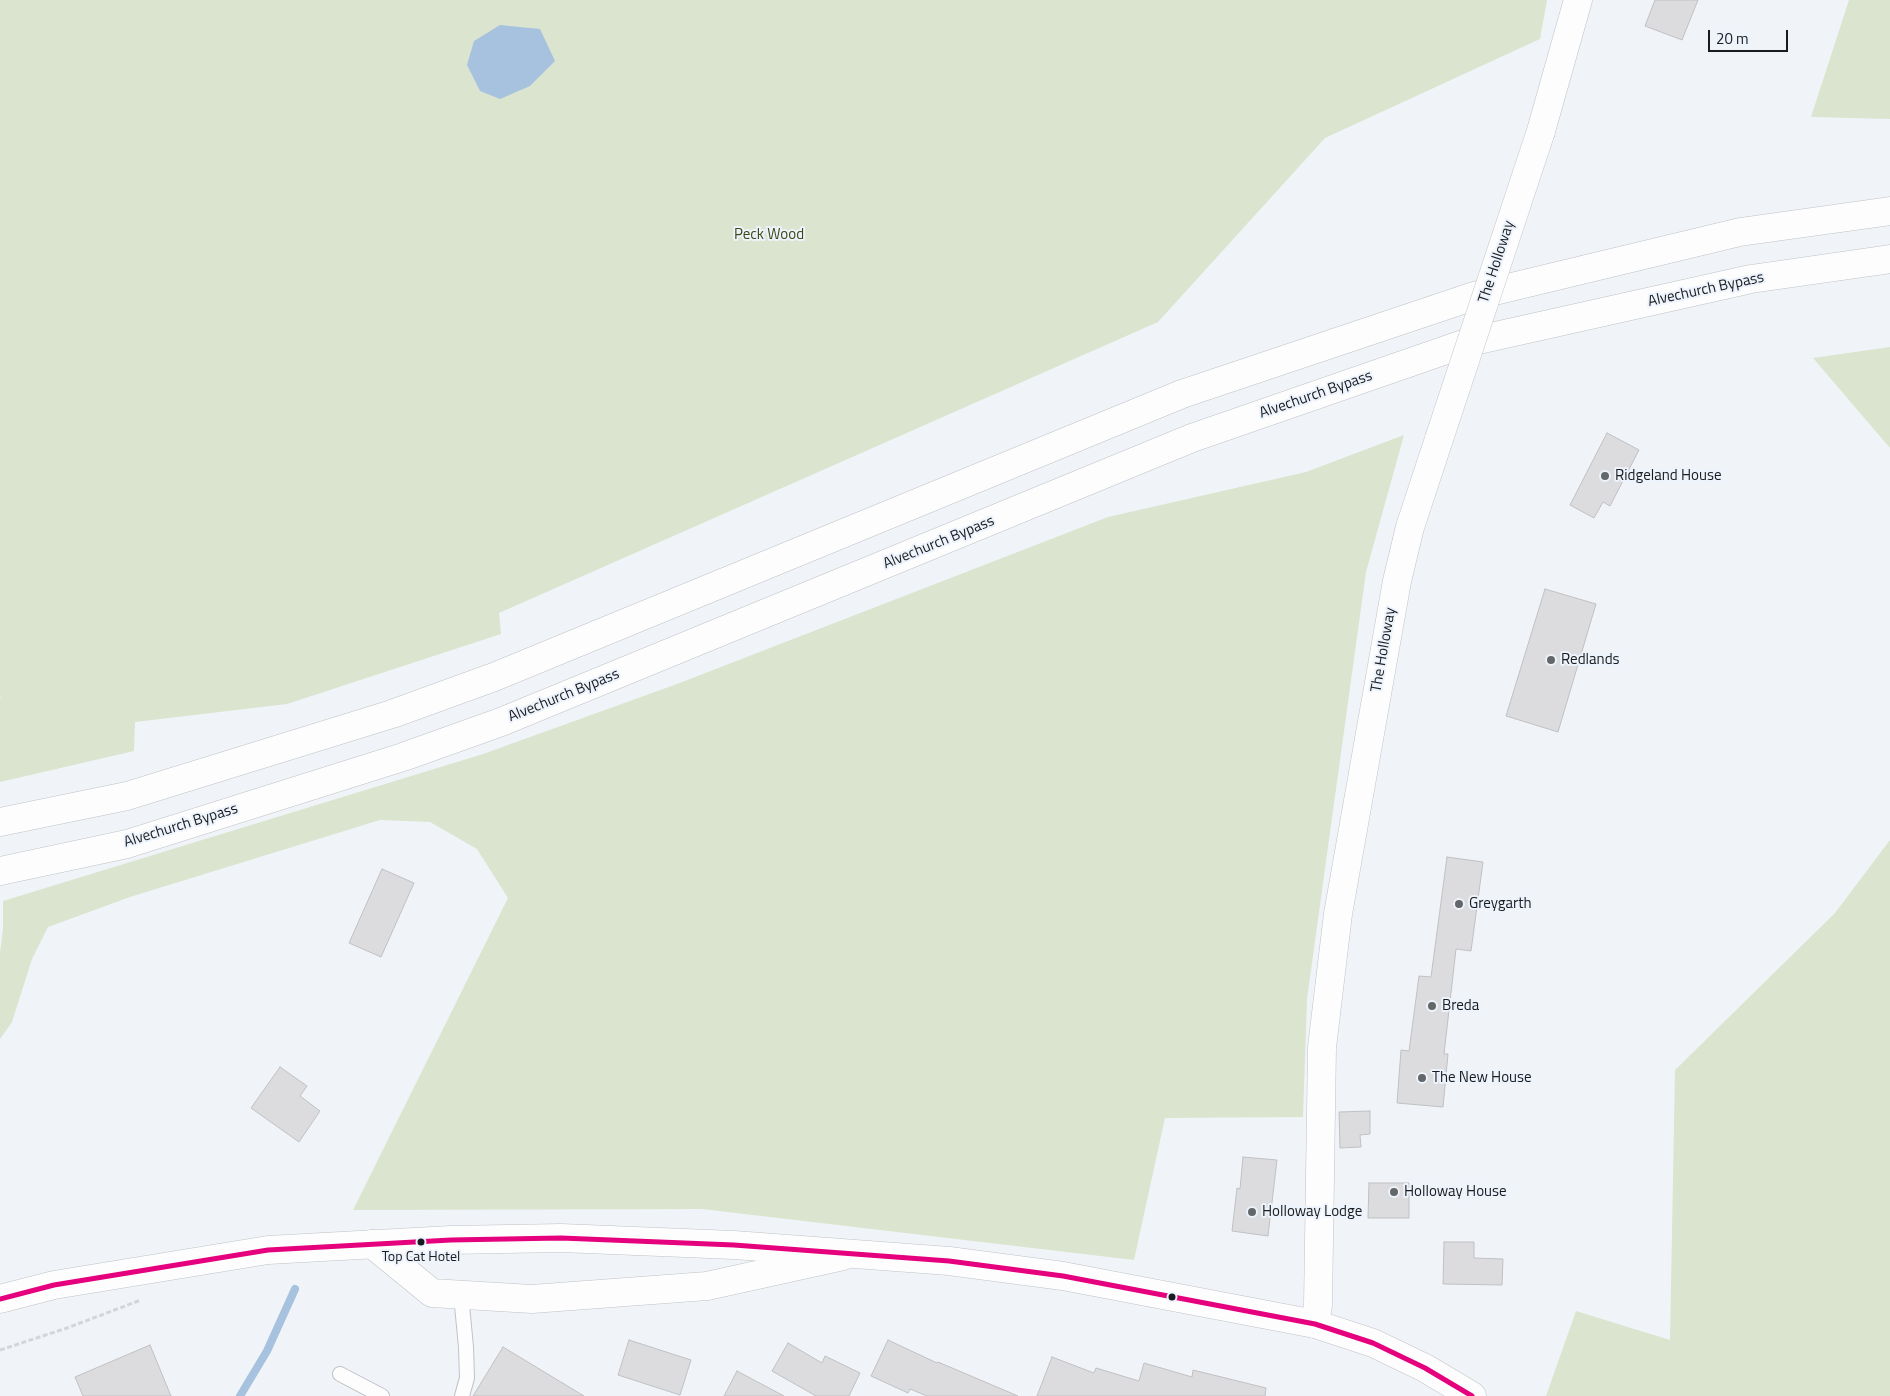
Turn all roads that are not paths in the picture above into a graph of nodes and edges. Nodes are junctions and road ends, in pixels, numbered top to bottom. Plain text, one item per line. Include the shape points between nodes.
1 (1578, 0) edge
2 (1890, 210) edge
3 (1890, 259) edge
4 (2, 822) edge
5 (5, 870) edge
6 (372, 1244) junction
7 (849, 1254) junction
8 (461, 1295) junction
9 (0, 1298) edge
10 (1315, 1324) junction
11 (340, 1374) dead end
12 (382, 1396) edge
13 (462, 1396) edge
14 (1472, 1396) edge

1 - 10 main road, The Holloway, bridge via 1541,131 1410,528 1397,581 1338,914 1322,1047 1318,1305
2 - 4 main road via 1740,232 1474,296 1182,394 512,669 392,714 127,796
3 - 5 main road, Alvechurch Bypass via 1751,279 1469,342 1192,438 501,722 403,757 127,844
6 - 7 main road via 561,1238 734,1245
6 - 8 main road via 432,1293
6 - 9 main road via 268,1250 54,1285
7 - 8 main road via 707,1286 532,1299
7 - 10 main road via 949,1261 1064,1276
8 - 13 lane via 467,1378
10 - 14 main road via 1372,1343 1425,1368
11 - 12 lane

